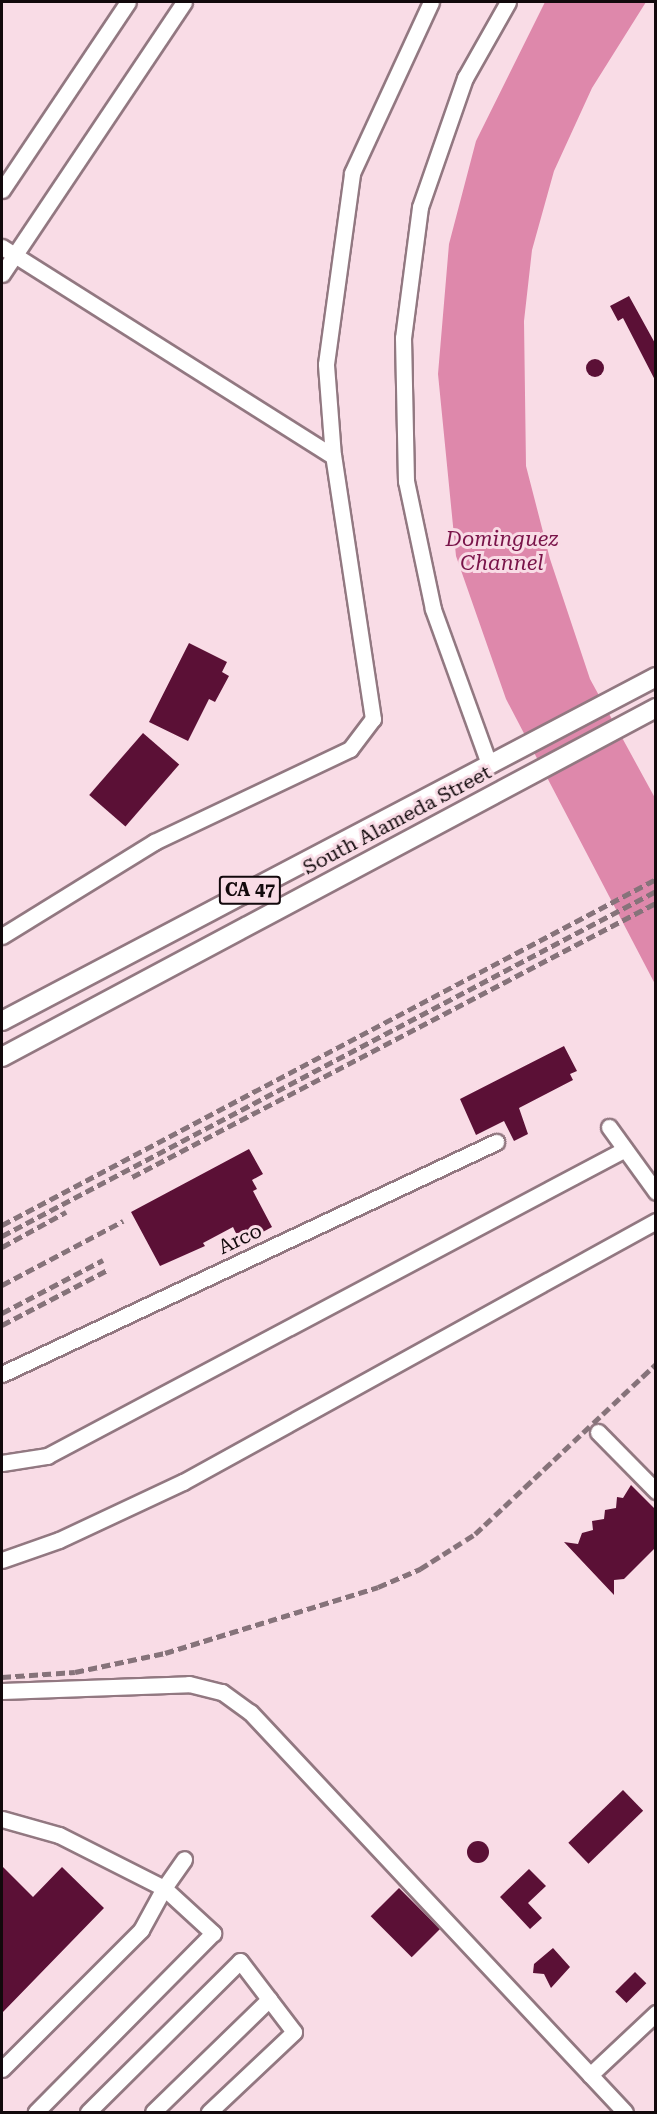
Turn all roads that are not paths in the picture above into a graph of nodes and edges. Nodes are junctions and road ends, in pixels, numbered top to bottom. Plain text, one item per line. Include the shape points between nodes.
1 (128, 2) edge
2 (184, 2) edge
3 (431, 2) edge
4 (508, 2) edge
5 (2, 190) edge
6 (8, 251) edge
7 (2, 274) edge
8 (333, 456) junction
9 (656, 677) edge
10 (648, 712) edge
11 (493, 762) junction
12 (2, 936) edge
13 (2, 1021) edge
14 (2, 1057) edge
15 (609, 1127) dead end
16 (496, 1142) dead end
17 (625, 1149) junction
18 (652, 1188) edge
19 (656, 1221) edge
20 (2, 1374) edge
21 (597, 1432) dead end
22 (3, 1463) edge
23 (656, 1491) edge
24 (2, 1560) edge
25 (2, 1690) edge
26 (2, 1819) edge
27 (184, 1859) dead end
28 (164, 1888) junction
29 (269, 1999) junction
30 (656, 2013) edge
31 (2, 2069) edge
32 (590, 2074) junction
33 (36, 2112) edge
34 (88, 2112) edge
35 (153, 2112) edge
36 (209, 2112) edge
37 (625, 2112) edge

1 - 5 lane
2 - 6 lane
3 - 8 lane via 352,173 326,364
4 - 11 lane via 465,78 420,207 403,338 406,481 433,609
6 - 7 lane
6 - 8 lane
8 - 12 lane via 373,719 350,749 154,842
9 - 11 main road, South Alameda Street / CA 47
10 - 14 main road, South Alameda Street / CA 47
11 - 13 main road, South Alameda Street / CA 47
15 - 17 lane
16 - 20 lane, Arco
17 - 18 lane
17 - 22 lane via 47,1456
19 - 24 lane via 183,1482 59,1540
21 - 23 lane
25 - 32 lane via 189,1684 222,1692 250,1712
26 - 28 lane via 60,1835
27 - 28 lane
28 - 31 lane via 141,1930
28 - 33 lane via 213,1933
29 - 34 lane via 240,1961
29 - 35 lane
29 - 36 lane via 294,2032
30 - 32 lane
32 - 37 lane

